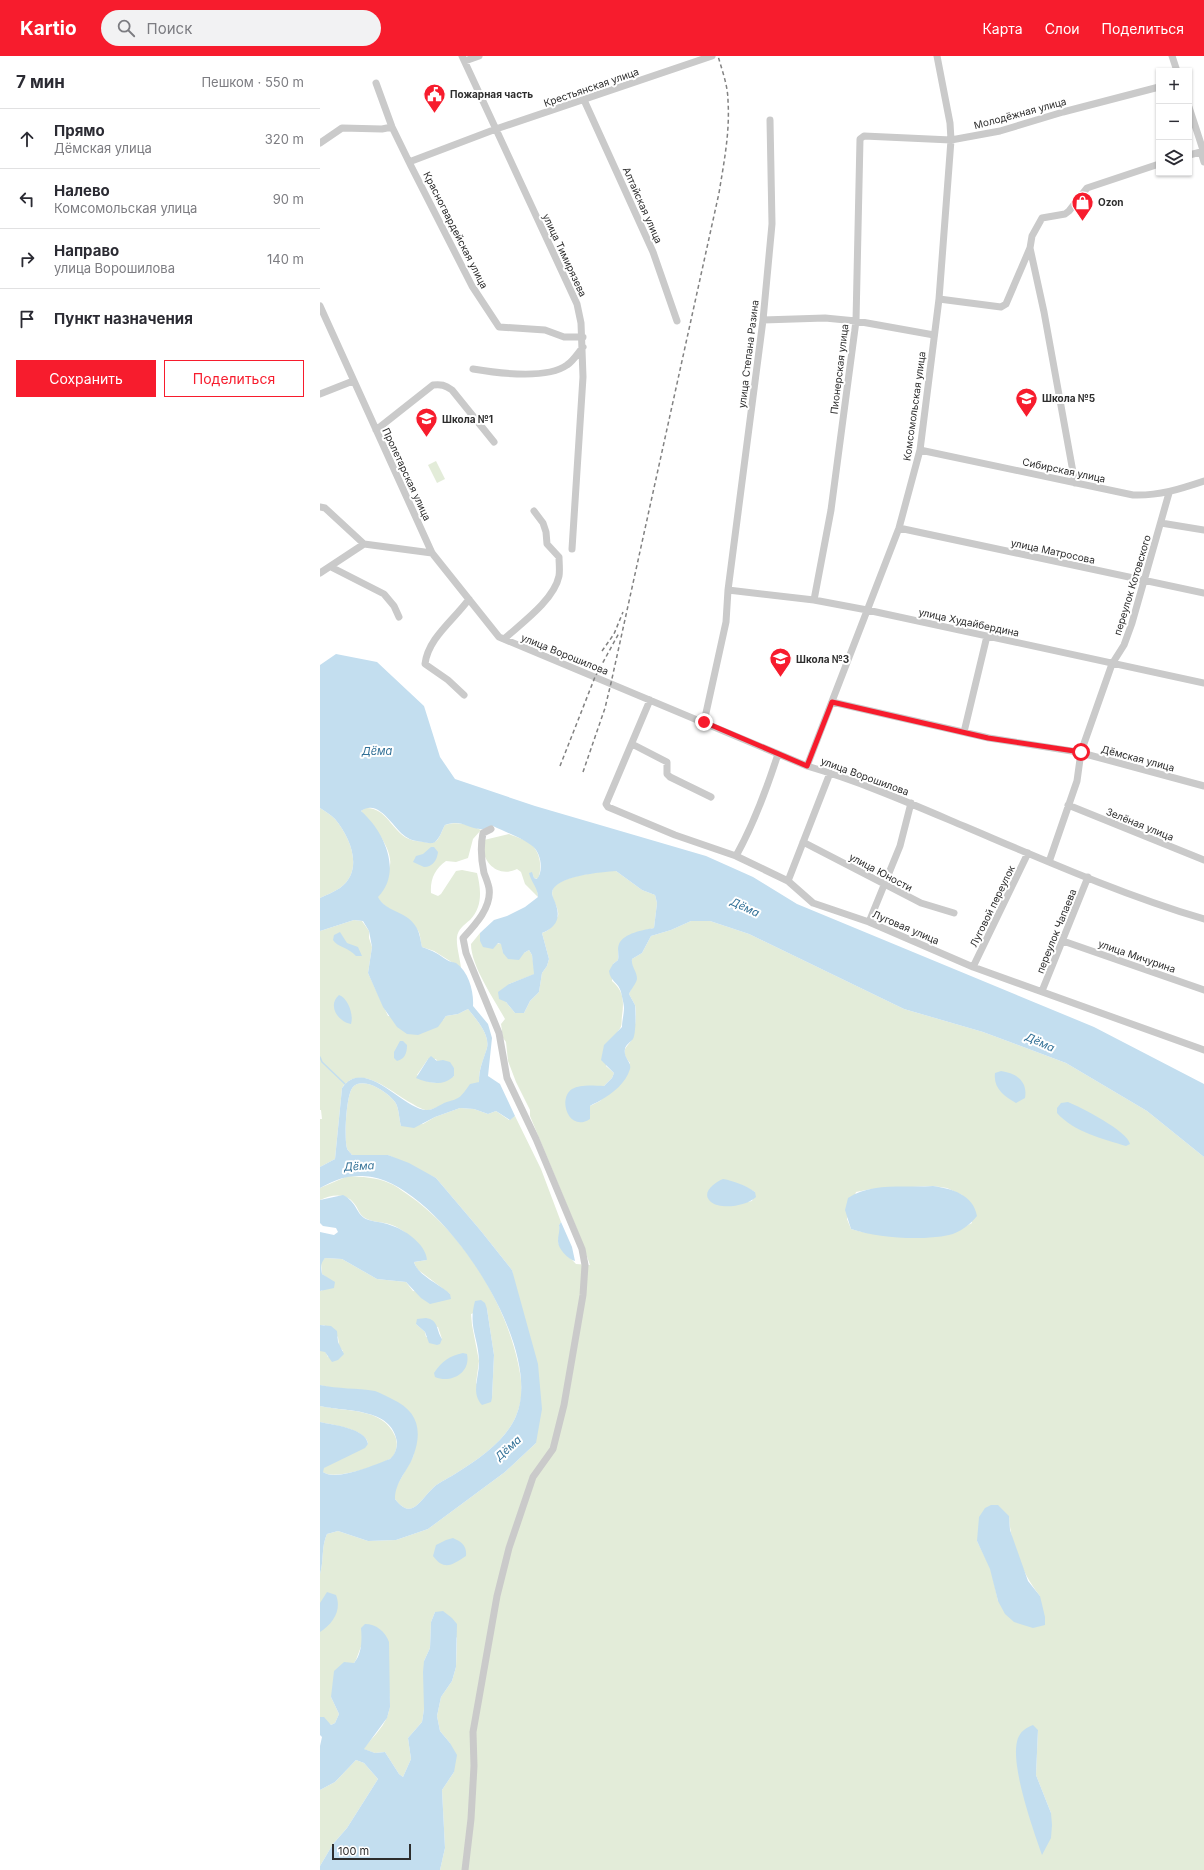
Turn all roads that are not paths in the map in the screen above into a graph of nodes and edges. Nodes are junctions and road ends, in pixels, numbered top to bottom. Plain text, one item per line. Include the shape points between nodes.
1 (479, 56) edge
2 (937, 56) edge
3 (1172, 56) edge
4 (708, 57) edge
5 (464, 59) edge
6 (1176, 68) edge
7 (376, 83) dead end
8 (1156, 88) edge
9 (584, 100) junction
10 (1192, 116) edge
11 (770, 120) dead end
12 (392, 127) junction
13 (496, 129) junction
14 (860, 139) joint
15 (951, 140) junction
16 (320, 143) edge
17 (1203, 150) edge
18 (1192, 154) edge
19 (409, 162) junction
20 (1204, 162) edge
21 (1156, 165) edge
22 (1030, 248) junction
23 (939, 299) junction
24 (320, 306) edge
25 (763, 320) junction
26 (678, 321) dead end
27 (856, 321) junction
28 (934, 335) junction
29 (583, 337) junction
30 (583, 347) junction
31 (473, 369) dead end
32 (353, 381) junction
33 (320, 394) edge
34 (376, 430) junction
35 (494, 442) dead end
36 (920, 450) junction
37 (1204, 481) edge
38 (1075, 483) junction
39 (1169, 493) junction
40 (320, 507) edge
41 (534, 511) dead end
42 (1160, 523) junction
43 (899, 528) junction
44 (1204, 530) edge
45 (364, 544) junction
46 (572, 549) dead end
47 (432, 553) junction
48 (331, 566) junction
49 (320, 573) edge
50 (1145, 581) junction
51 (728, 590) junction
52 (1204, 593) edge
53 (469, 600) junction
54 (814, 600) junction
55 (867, 610) junction
56 (399, 617) dead end
57 (987, 636) junction
58 (502, 638) junction
59 (1112, 664) junction
60 (1204, 682) edge
61 (464, 695) dead end
62 (650, 700) junction
63 (832, 702) junction
64 (704, 722) junction
65 (964, 732) junction
66 (632, 744) junction
67 (1081, 752) junction
68 (778, 754) junction
69 (807, 766) junction
70 (830, 773) junction
71 (1204, 786) edge
72 (711, 797) dead end
73 (911, 803) junction
74 (1068, 805) junction
75 (491, 829) dead end
76 (803, 842) junction
77 (1028, 853) junction
78 (736, 856) junction
79 (1204, 860) edge
80 (1049, 862) junction
81 (1088, 877) junction
82 (788, 881) junction
83 (883, 885) junction
84 (954, 913) dead end
85 (1204, 919) edge
86 (869, 922) junction
87 (1063, 941) junction
88 (973, 967) junction
89 (1204, 990) edge
90 (1042, 991) junction
91 (1204, 1050) edge
92 (465, 1870) edge

1 - 5 street
2 - 15 street, Комсомольская улица
3 - 6 street
4 - 9 street, Крестьянская улица
5 - 13 street, улица Тимирязева
7 - 12 street, Красногвардейская улица
8 - 15 street, Молодёжная улица via 1000,131
9 - 13 street, Крестьянская улица
9 - 26 street, Алтайская улица via 653,252
10 - 17 street
11 - 25 street, улица Степана Разина via 772,224
12 - 16 street via 342,128
12 - 19 street, Красногвардейская улица
13 - 19 street, Крестьянская улица
13 - 29 street, улица Тимирязева via 577,304
14 - 15 street, Молодёжная улица via 864,136
14 - 27 street, Пионерская улица
15 - 23 street, Комсомольская улица
17 - 18 street
17 - 20 street
19 - 29 street, Красногвардейская улица via 472,286 500,327 546,330 564,337
21 - 22 street via 1087,188 1065,214 1042,218 1032,236
22 - 23 street via 1006,304 1001,307
22 - 38 street
23 - 28 street, Комсомольская улица
24 - 32 street, Пролетарская улица
25 - 27 street via 825,318
25 - 51 street, улица Степана Разина
27 - 28 street
27 - 54 street, Пионерская улица via 831,510
28 - 36 street, Комсомольская улица
29 - 30 street, улица Тимирязева
30 - 31 street via 567,366 549,372 504,374
30 - 46 street, улица Тимирязева
32 - 33 street
32 - 34 street, Пролетарская улица
34 - 35 street via 432,385 439,384 452,390
34 - 47 street, Пролетарская улица
36 - 38 street, Сибирская улица
36 - 43 street, Комсомольская улица
37 - 39 street, Сибирская улица
38 - 39 street, Сибирская улица via 1133,495
39 - 42 street, переулок Котовского
40 - 45 street via 326,508
41 - 58 street via 546,532 546,544 559,557 560,575 549,597
42 - 44 street
42 - 50 street, переулок Котовского
43 - 50 street, улица Матросова
43 - 55 street, Комсомольская улица
45 - 47 street
45 - 48 street
47 - 53 street, Пролетарская улица
48 - 49 street
48 - 56 street via 384,594
50 - 52 street, улица Матросова
50 - 59 street, переулок Котовского via 1124,645
51 - 54 street, улица Худайбердина
51 - 64 street, улица Степана Разина via 726,622
53 - 58 street, Пролетарская улица
53 - 61 street via 426,653 425,664
54 - 55 street, улица Худайбердина
55 - 57 street, улица Худайбердина
55 - 63 street, Комсомольская улица
57 - 59 street, улица Худайбердина
57 - 65 street
58 - 62 street, улица Ворошилова
59 - 60 street, улица Худайбердина
59 - 67 street, переулок Котовского
62 - 64 street, улица Ворошилова
62 - 66 street
63 - 65 street, Дёмская улица
63 - 69 street, Комсомольская улица
64 - 68 street, улица Ворошилова
65 - 67 street, Дёмская улица
66 - 72 street via 666,762 667,774 670,777
66 - 78 street, Луговая улица via 606,804 608,807
67 - 71 street, Дёмская улица
67 - 74 street, переулок Котовского via 1077,781
68 - 69 street, улица Ворошилова
68 - 78 street via 746,838
69 - 70 street, улица Ворошилова
70 - 73 street, улица Ворошилова
70 - 76 street
73 - 77 street, улица Ворошилова
73 - 83 street via 900,846
74 - 79 street, Зелёная улица
74 - 80 street, переулок Котовского
75 - 92 street via 483,833 480,847 489,888 485,910 463,938 466,953 498,1033 507,1078 536,1139 582,1249 585,1265 584,1295 564,1405 553,1448 533,1477 497,1596 473,1732 471,1819
76 - 82 street
76 - 83 street, улица Юности
77 - 80 street, улица Ворошилова
77 - 88 street, Луговой переулок
78 - 82 street, Луговая улица
80 - 81 street, улица Ворошилова
81 - 85 street, улица Ворошилова via 1167,908
81 - 87 street, переулок Чапаева
82 - 86 street, Луговая улица via 813,903
83 - 84 street, улица Юности via 920,904
83 - 86 street
86 - 88 street, Луговая улица
87 - 89 street, улица Мичурина
87 - 90 street, переулок Чапаева
88 - 90 street, Луговая улица
90 - 91 street, Луговая улица

